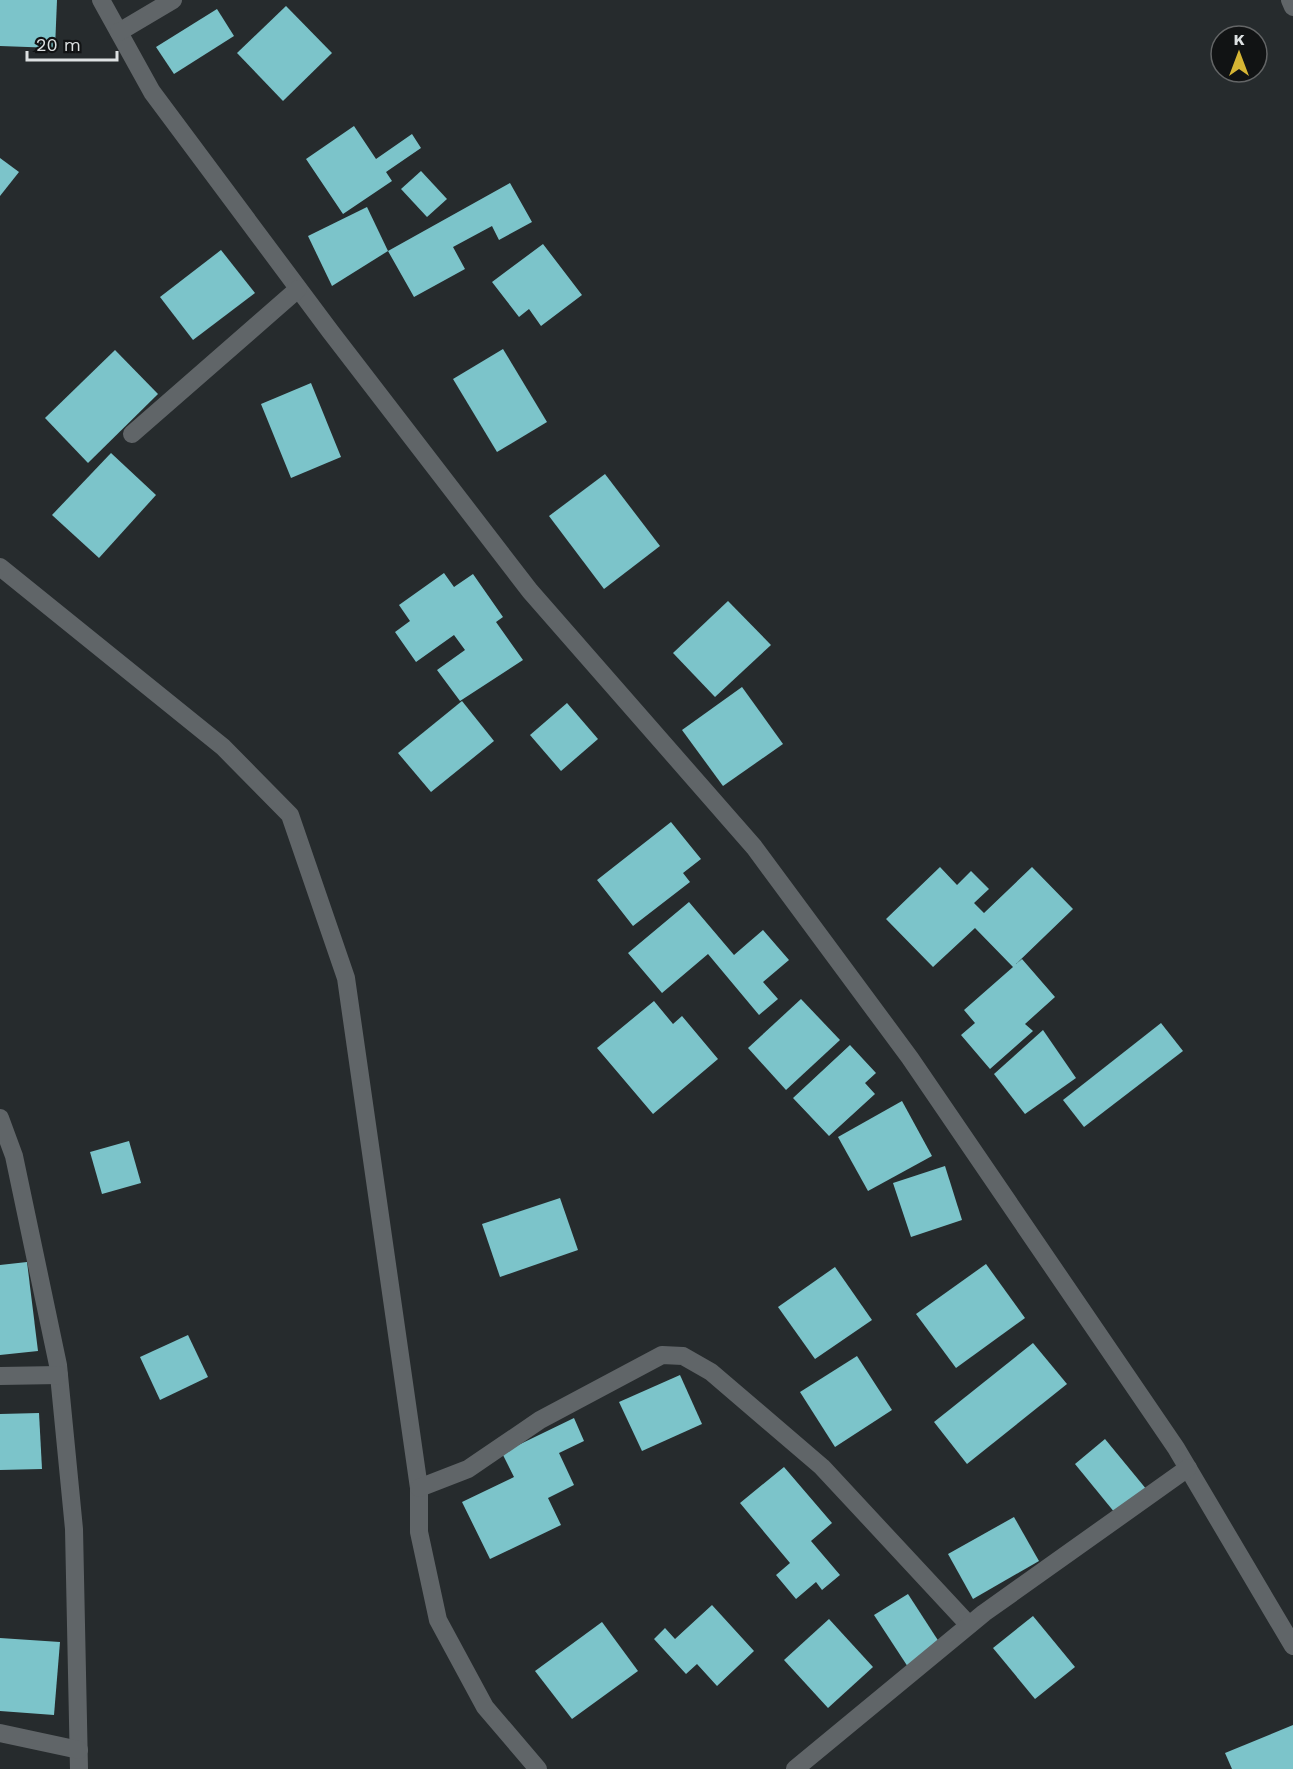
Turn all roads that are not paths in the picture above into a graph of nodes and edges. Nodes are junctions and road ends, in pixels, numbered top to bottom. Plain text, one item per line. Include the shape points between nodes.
1 (101, 0) edge
2 (173, 0) edge
3 (1290, 0) edge
4 (1293, 7) edge
5 (119, 32) junction
6 (298, 289) junction
7 (132, 434) dead end
8 (0, 567) edge
9 (0, 1118) edge
10 (59, 1375) junction
11 (0, 1376) edge
12 (1188, 1468) junction
13 (419, 1488) junction
14 (969, 1625) junction
15 (1293, 1646) edge
16 (0, 1733) edge
17 (79, 1750) junction
18 (79, 1769) edge
19 (538, 1769) edge
20 (795, 1769) edge

1 - 5 street
2 - 5 street
3 - 4 street
5 - 6 street via 152,92
6 - 7 street
6 - 12 street via 530,591 754,847 910,1058
8 - 13 street via 223,747 290,815 346,978
9 - 10 street via 14,1156
10 - 11 street
10 - 17 street via 74,1529
12 - 14 street
12 - 15 street
13 - 14 street via 468,1469 540,1420 662,1355 683,1356 711,1372 822,1467
13 - 19 street via 419,1532 438,1620 485,1707
14 - 20 street
16 - 17 street
17 - 18 street

